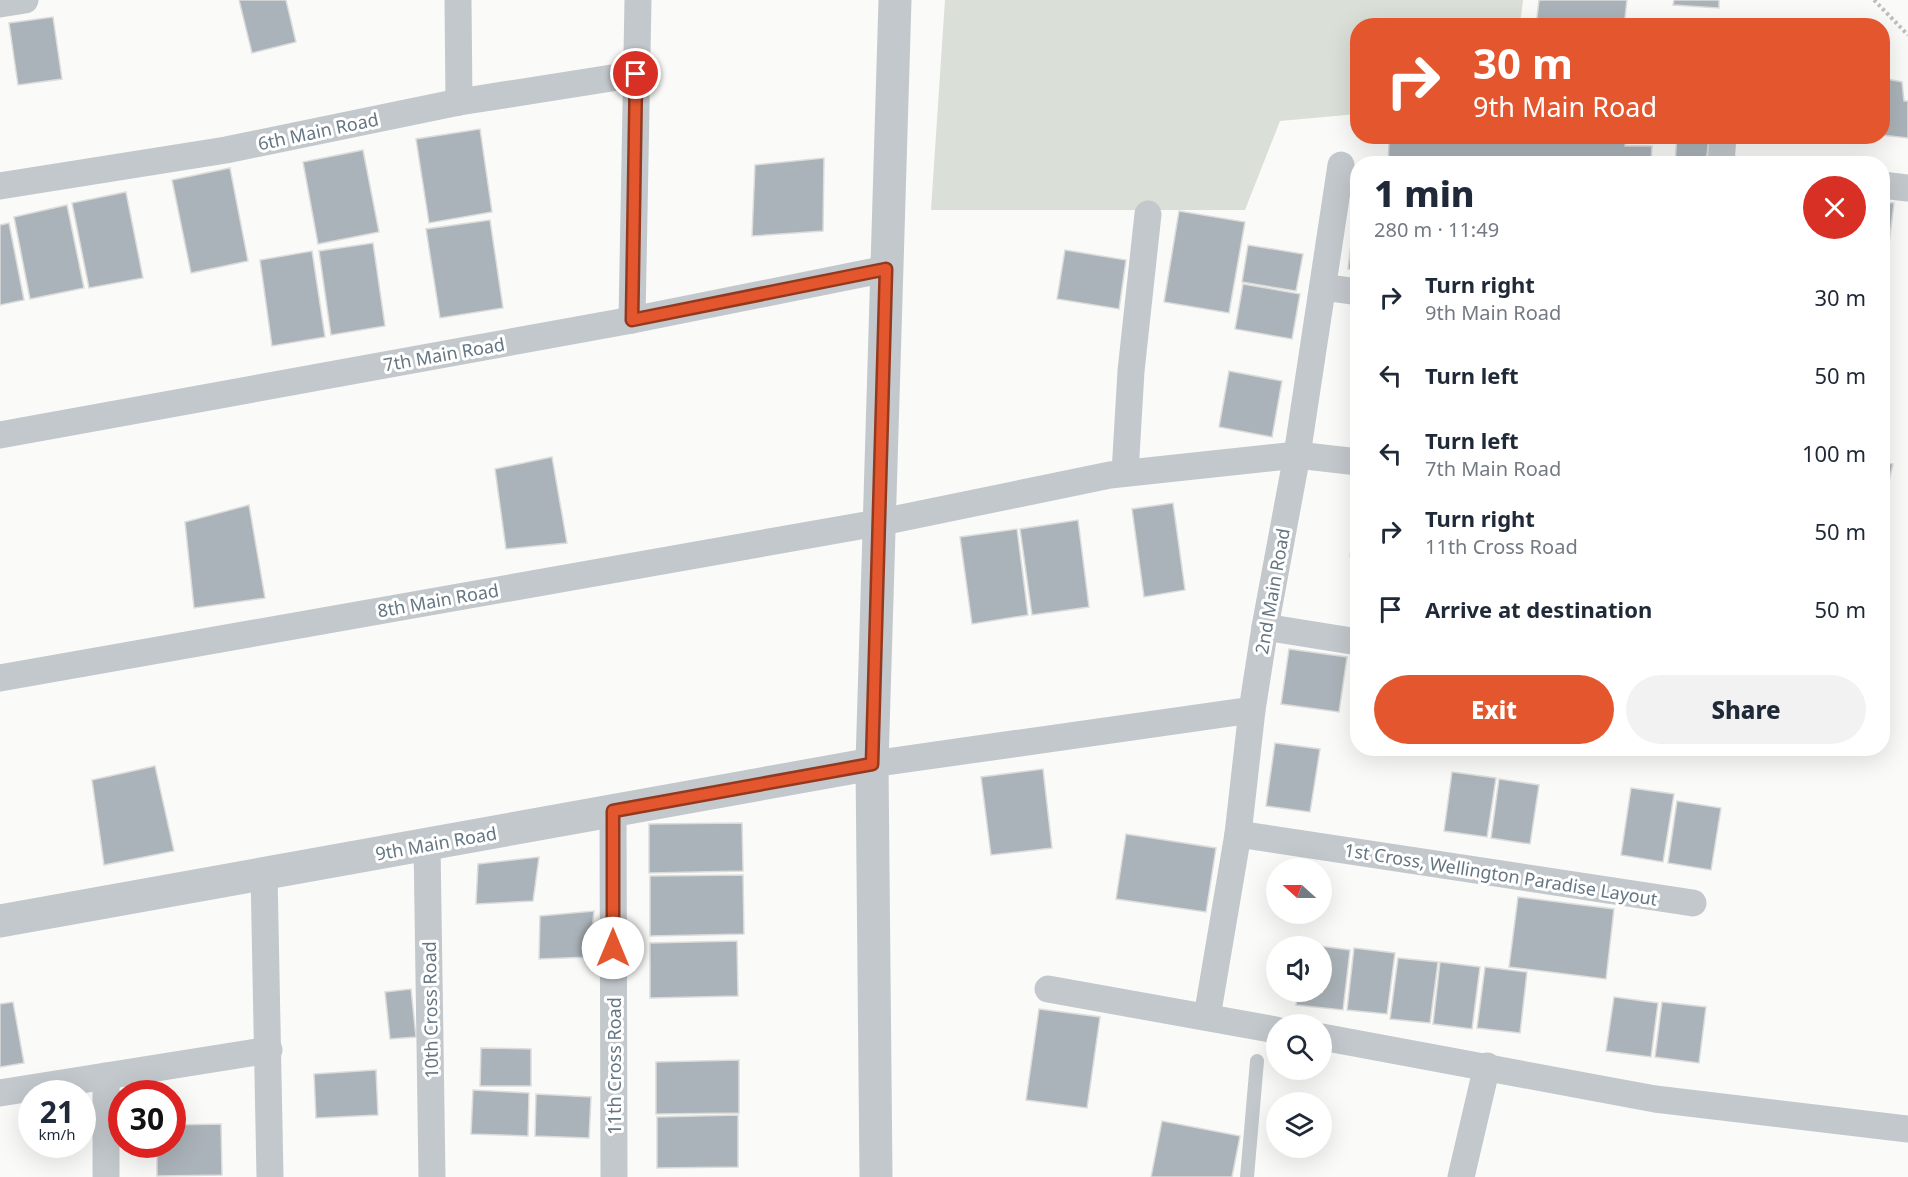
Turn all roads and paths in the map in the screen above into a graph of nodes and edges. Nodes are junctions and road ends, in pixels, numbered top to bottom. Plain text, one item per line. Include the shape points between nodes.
1 (25, 0) edge
2 (458, 0) edge
3 (638, 0) edge
4 (895, 0) edge
5 (1874, 0) edge
6 (0, 4) edge
7 (1908, 35) edge
8 (636, 74) junction
9 (459, 102) junction
10 (1341, 165) dead end
11 (0, 186) edge
12 (1890, 186) edge
13 (1908, 188) edge
14 (1148, 214) dead end
15 (886, 269) junction
16 (1323, 287) junction
17 (1350, 291) edge
18 (632, 320) junction
19 (0, 435) edge
20 (1297, 455) junction
21 (1350, 461) edge
22 (1125, 473) junction
23 (877, 523) junction
24 (1265, 627) junction
25 (1350, 641) edge
26 (0, 678) edge
27 (1252, 710) junction
28 (872, 764) junction
29 (613, 811) junction
30 (1238, 834) junction
31 (427, 844) junction
32 (264, 873) junction
33 (1693, 903) dead end
34 (0, 921) edge
35 (1048, 990) dead end
36 (1207, 1017) junction
37 (1266, 1028) edge
38 (1332, 1040) edge
39 (269, 1050) junction
40 (1257, 1061) dead end
41 (1487, 1066) junction
42 (106, 1076) junction
43 (0, 1092) edge
44 (1908, 1129) edge
45 (106, 1177) edge
46 (270, 1177) edge
47 (432, 1177) edge
48 (614, 1177) edge
49 (876, 1177) edge
50 (1247, 1177) edge
51 (1461, 1177) edge

1 - 6 street
2 - 9 street
3 - 8 street
4 - 15 street
5 - 7 path
8 - 9 street, 6th Main Road
8 - 18 street
9 - 11 street, 6th Main Road via 226,150
10 - 16 street, 2nd Main Road
12 - 13 street
14 - 22 street via 1131,371
15 - 18 street, 7th Main Road
15 - 23 street
16 - 17 street
16 - 20 street, 2nd Main Road
18 - 19 street, 7th Main Road
20 - 21 street, 8th Main Road
20 - 22 street, 8th Main Road
20 - 24 street, 2nd Main Road
22 - 23 street, 8th Main Road
23 - 26 street, 8th Main Road
23 - 28 street
24 - 25 street
24 - 27 street, 2nd Main Road
27 - 28 street
27 - 30 street, 2nd Main Road
28 - 29 street, 9th Main Road
28 - 49 street
29 - 31 street, 9th Main Road
29 - 48 street, 11th Cross Road
30 - 33 street, 1st Cross, Wellington Paradise Layout
30 - 36 street, 2nd Main Road
31 - 32 street, 9th Main Road
31 - 47 street, 10th Cross Road
32 - 34 street, 9th Main Road
32 - 39 street
35 - 36 street
36 - 37 street
38 - 41 street
39 - 42 street
39 - 46 street
40 - 50 lane
41 - 44 street via 1655,1099
41 - 51 street
42 - 43 street
42 - 45 street

